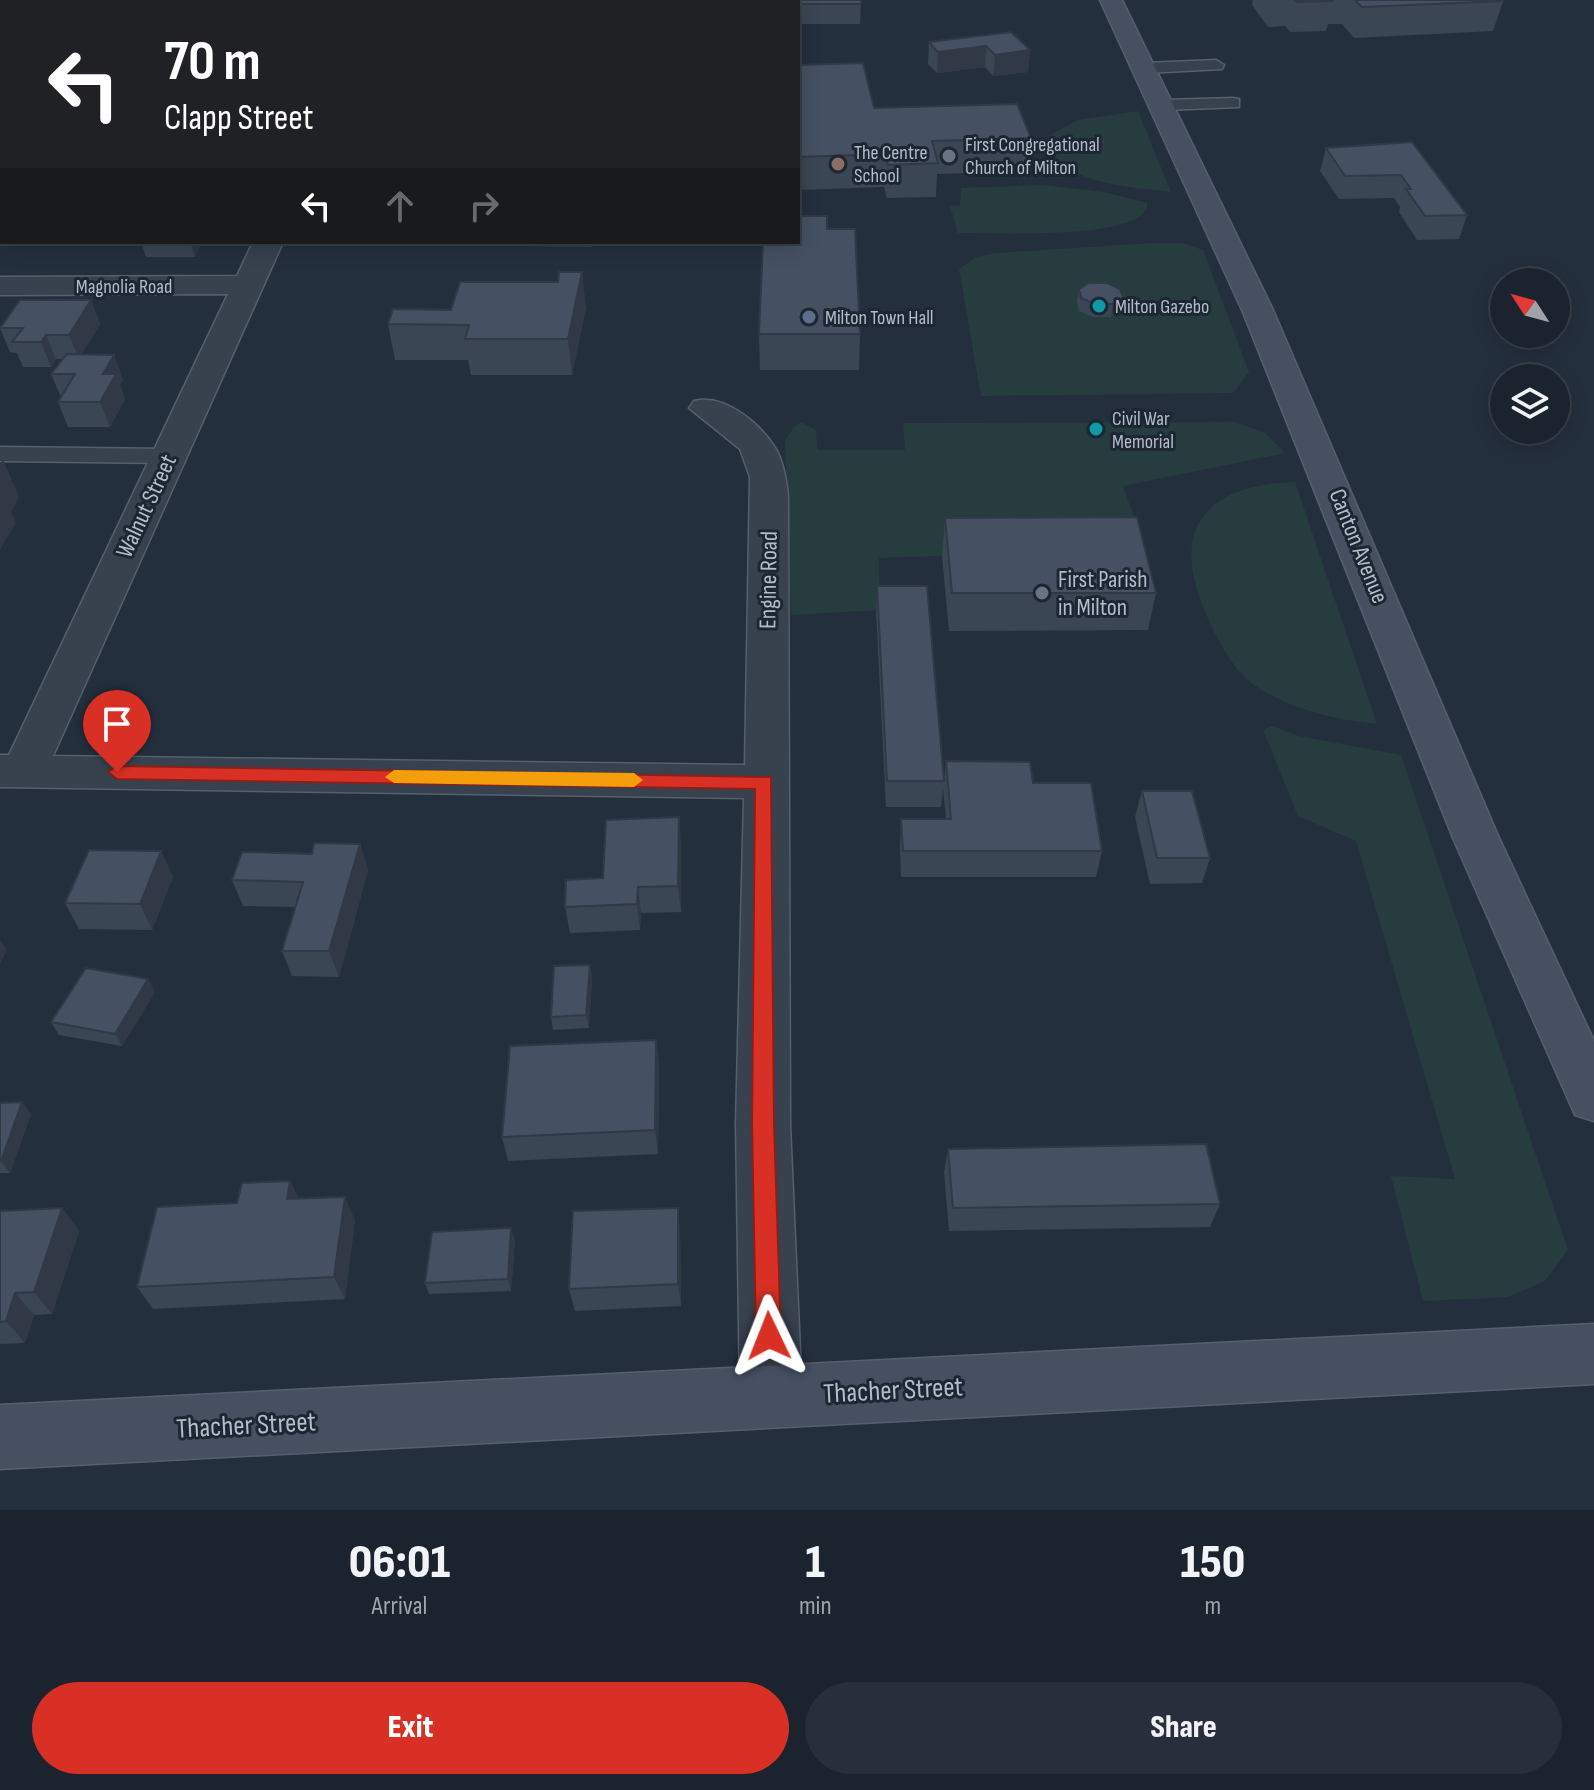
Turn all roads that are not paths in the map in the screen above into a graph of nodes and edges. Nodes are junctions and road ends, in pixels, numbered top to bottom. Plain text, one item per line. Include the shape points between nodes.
1 (1111, 0) edge
2 (1156, 87) junction
3 (267, 244) edge
4 (247, 285) junction
5 (0, 286) edge
6 (706, 408) dead end
7 (0, 454) edge
8 (169, 456) junction
9 (12, 771) edge
10 (764, 782) junction
11 (1594, 1098) edge
12 (1594, 1354) edge
13 (771, 1396) junction
14 (0, 1437) edge

1 - 2 main road, Canton Avenue
2 - 2 lane via 1216,65 1211,86 1233,103
2 - 11 main road, Canton Avenue via 1298,397 1478,842
3 - 4 street, Walnut Street
4 - 5 street, Magnolia Road
4 - 8 street, Walnut Street
6 - 10 street, Engine Road via 758,445 769,478
7 - 8 lane
8 - 9 street, Walnut Street
9 - 10 street
10 - 13 street, Engine Road via 763,1124
12 - 13 main road, Thacher Street
13 - 14 main road, Thacher Street

